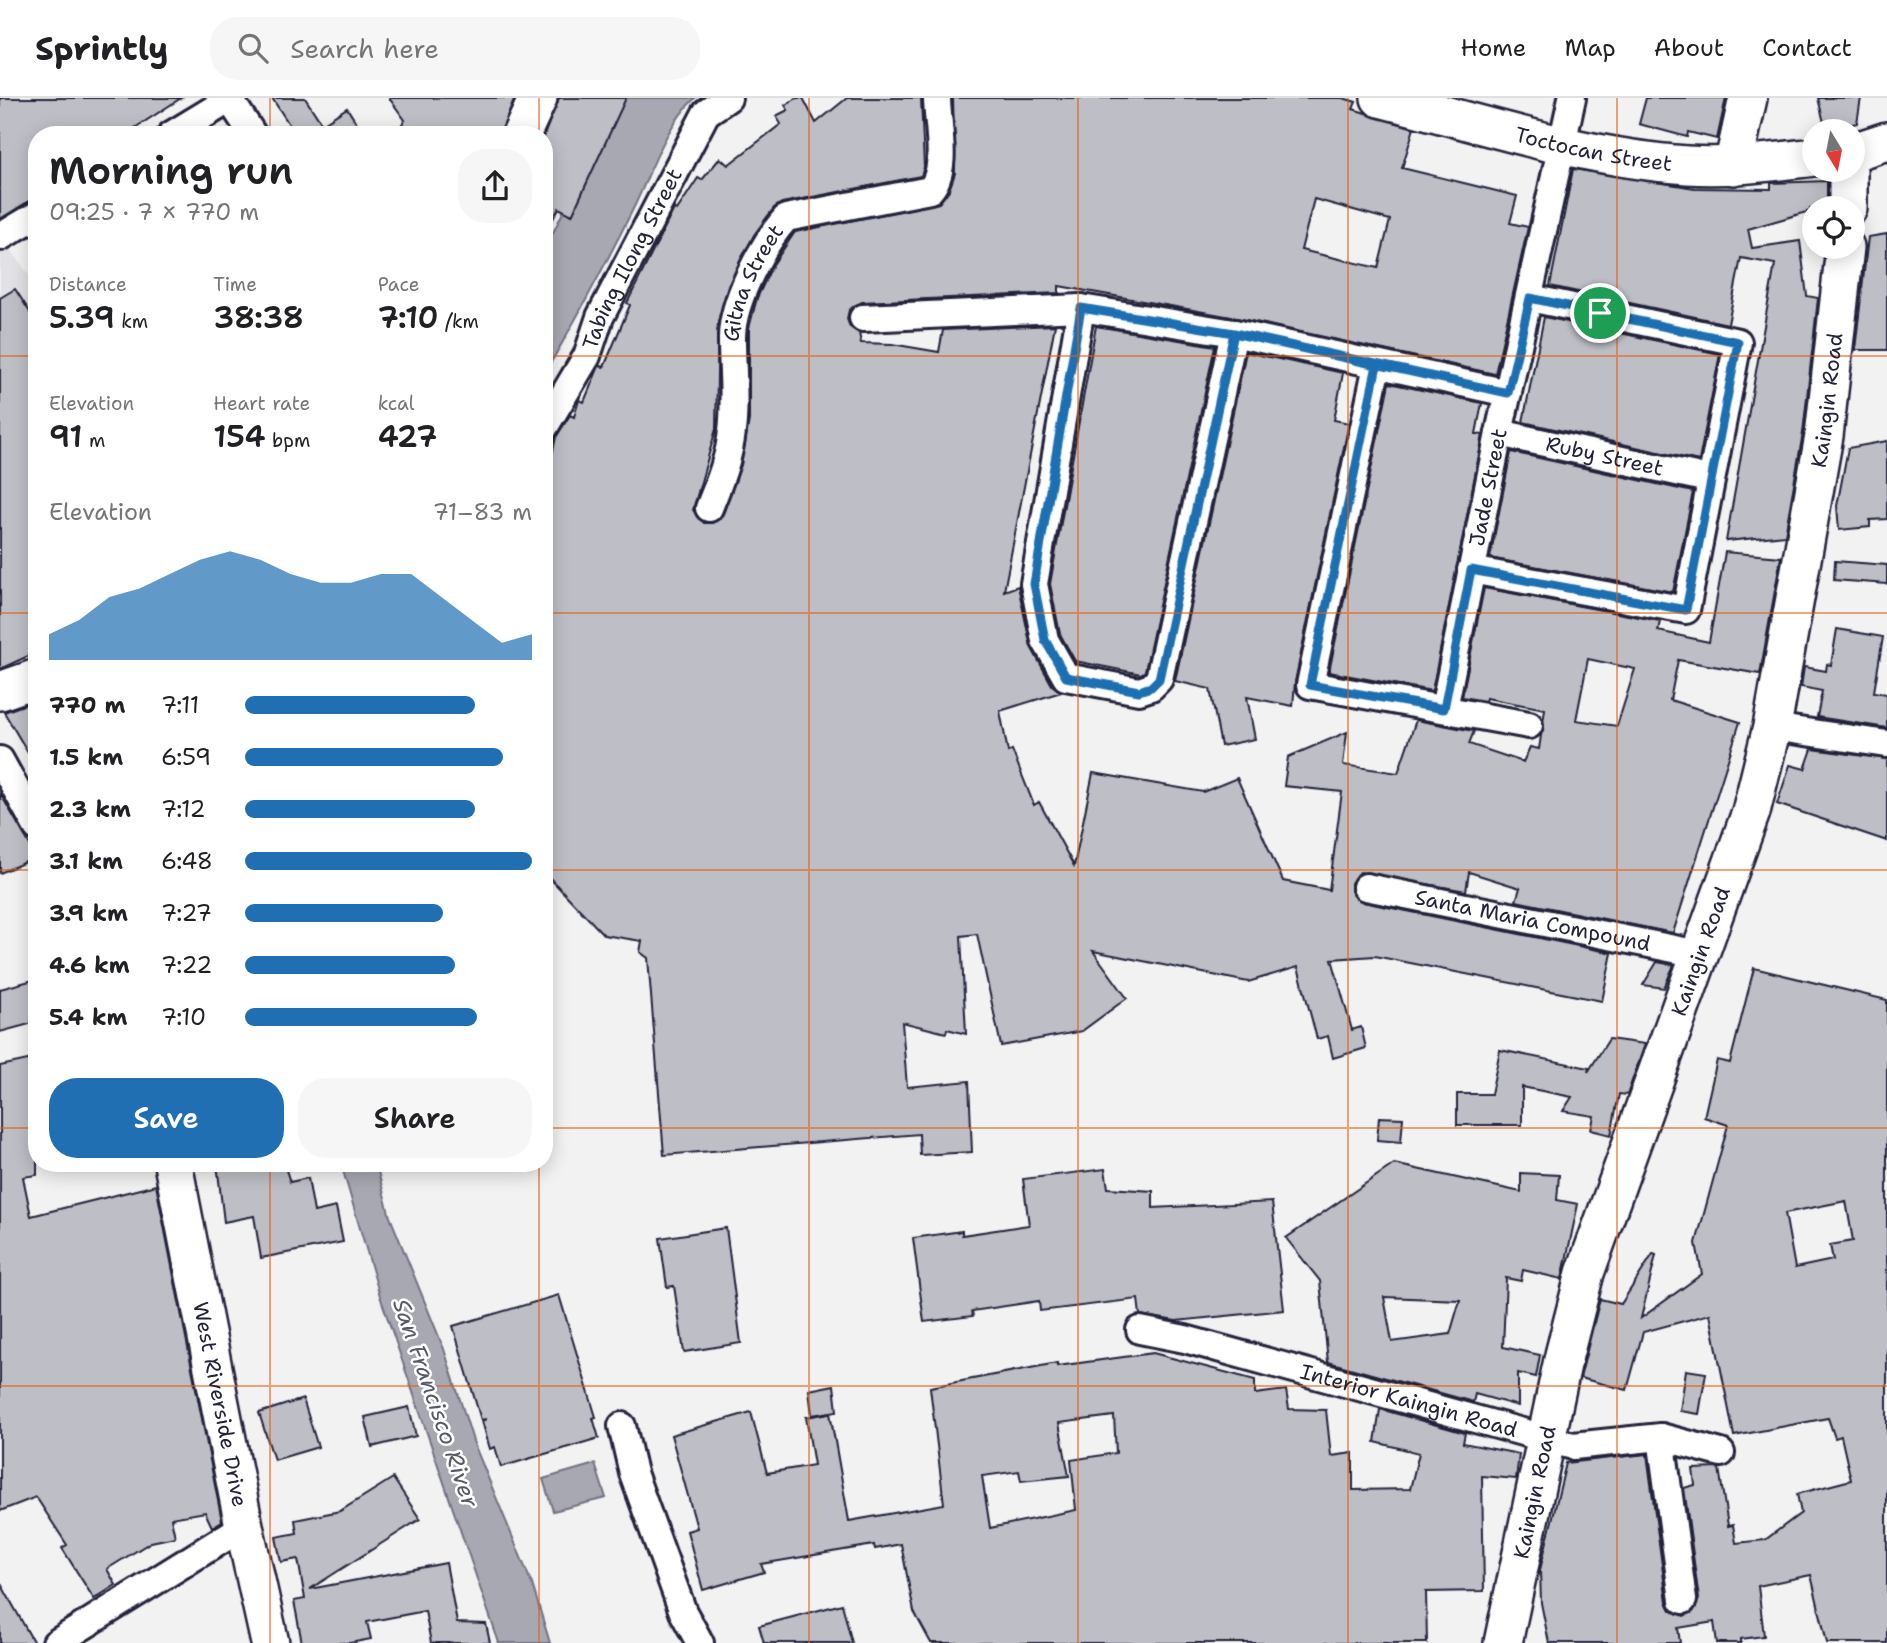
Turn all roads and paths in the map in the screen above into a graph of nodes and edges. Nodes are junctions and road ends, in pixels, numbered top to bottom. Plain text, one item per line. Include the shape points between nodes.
1 (538, 98) edge
2 (728, 98) edge
3 (937, 98) edge
4 (1572, 98) edge
5 (1748, 98) edge
6 (230, 99) edge
7 (1390, 99) edge
8 (186, 126) edge
9 (247, 126) edge
10 (525, 126) edge
11 (1887, 141) edge
12 (1560, 144) junction
13 (1866, 148) edge
14 (1802, 158) edge
15 (1733, 166) junction
16 (28, 220) edge
17 (0, 237) edge
18 (1844, 259) edge
19 (1530, 298) junction
20 (1081, 308) junction
21 (863, 318) dead end
22 (1234, 333) junction
23 (1377, 365) junction
24 (1508, 393) junction
25 (553, 413) edge
26 (1499, 433) junction
27 (1709, 479) junction
28 (709, 508) dead end
29 (1471, 570) junction
30 (28, 681) edge
31 (0, 691) edge
32 (1444, 709) junction
33 (1529, 725) dead end
34 (1772, 727) junction
35 (1887, 744) edge
36 (0, 760) edge
37 (28, 811) edge
38 (1366, 887) dead end
39 (1699, 954) junction
40 (175, 1172) edge
41 (1140, 1330) dead end
42 (622, 1426) dead end
43 (1661, 1437) junction
44 (1548, 1441) junction
45 (1721, 1453) dead end
46 (243, 1526) junction
47 (1683, 1600) dead end
48 (55, 1643) edge
49 (270, 1643) edge
50 (700, 1643) edge
51 (1503, 1643) edge

1 - 10 street
2 - 25 street, Tabing Ilong Street via 706,113 600,317 587,356
3 - 28 street, Gitna Street via 939,161 930,190 792,216 780,225 760,258 733,326 732,432 726,465
4 - 12 street, Jade Street
5 - 15 street
6 - 8 street
6 - 9 street
7 - 12 street, Toctocan Street
11 - 13 street
12 - 15 street, Toctocan Street via 1646,161
12 - 19 street, Jade Street
14 - 15 street, Toctocan Street
16 - 17 street
18 - 34 street, Kaingin Road via 1824,436
19 - 24 street, Jade Street
19 - 27 street via 1738,342
20 - 21 street
20 - 22 street
20 - 22 street via 1034,584 1045,640 1066,677 1139,691 1159,679
22 - 23 street
23 - 24 street
23 - 32 street via 1310,685
24 - 26 street, Jade Street
26 - 27 street, Ruby Street
26 - 29 street, Jade Street
27 - 29 street via 1686,610
29 - 32 street, Jade Street
30 - 31 street
32 - 33 street
34 - 35 street
34 - 39 street, Kaingin Road via 1751,812
36 - 37 street
38 - 39 street, Santa Maria Compound
39 - 44 street, Kaingin Road via 1585,1273
40 - 46 street, West Riverside Drive
41 - 44 street, Interior Kaingin Road
42 - 50 street via 633,1473 683,1612
43 - 44 street, Interior Kaingin Road via 1587,1446
43 - 45 street, Interior Kaingin Road
43 - 47 street
44 - 51 street, Kaingin Road
46 - 48 street
46 - 49 street, West Riverside Drive

